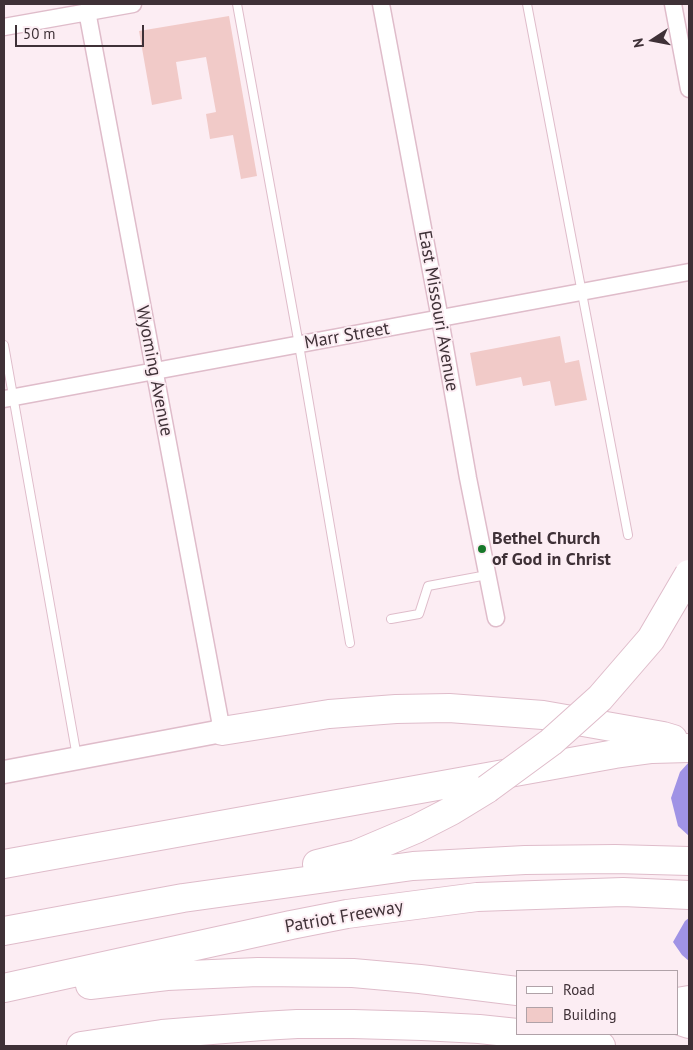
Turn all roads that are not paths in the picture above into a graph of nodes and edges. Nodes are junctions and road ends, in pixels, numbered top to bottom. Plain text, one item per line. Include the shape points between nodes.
1 (133, 4) edge
2 (237, 4) edge
3 (381, 4) edge
4 (528, 4) edge
5 (673, 4) edge
6 (87, 11) junction
7 (4, 27) edge
8 (689, 89) edge
9 (689, 272) edge
10 (582, 292) junction
11 (440, 319) junction
12 (4, 345) edge
13 (299, 345) junction
14 (154, 371) junction
15 (8, 398) edge
16 (628, 535) dead end
17 (689, 574) edge
18 (487, 575) junction
19 (496, 618) dead end
20 (391, 619) dead end
21 (350, 643) dead end
22 (222, 731) junction
23 (689, 744) edge
24 (689, 748) edge
25 (77, 758) junction
26 (4, 772) edge
27 (689, 862) edge
28 (4, 864) edge
29 (689, 895) edge
30 (182, 898) junction
31 (4, 931) edge
32 (4, 988) edge
33 (516, 991) edge
34 (4, 996) edge
35 (516, 1033) edge
36 (534, 1035) edge
37 (81, 1046) edge
38 (597, 1046) edge
39 (601, 1046) edge

1 - 6 street
2 - 13 lane
3 - 11 street, East Missouri Avenue
4 - 10 lane
5 - 8 street
6 - 7 street
6 - 14 street, Wyoming Avenue
9 - 10 street, Marr Street
10 - 11 street, Marr Street
10 - 16 lane
11 - 13 street, Marr Street
11 - 18 street, East Missouri Avenue
12 - 15 lane
13 - 14 street, Marr Street
13 - 21 lane
14 - 15 street, Marr Street
14 - 22 street, Wyoming Avenue
15 - 25 lane
17 - 30 highway, bridge via 651,639 600,698 551,742 486,789 451,811 358,854
18 - 19 street, East Missouri Avenue
18 - 20 lane via 428,586 419,614
22 - 23 highway via 328,714 449,708 543,715 664,736
22 - 25 main road
24 - 28 highway, bridge via 615,754
25 - 26 main road
27 - 30 highway via 615,858 413,866
29 - 32 highway, Patriot Freeway via 622,892 477,897 347,914
30 - 31 highway
33 - 34 highway via 353,973 258,972 167,976
35 - 37 highway via 422,1026 297,1024 162,1034
36 - 38 highway
38 - 39 highway

